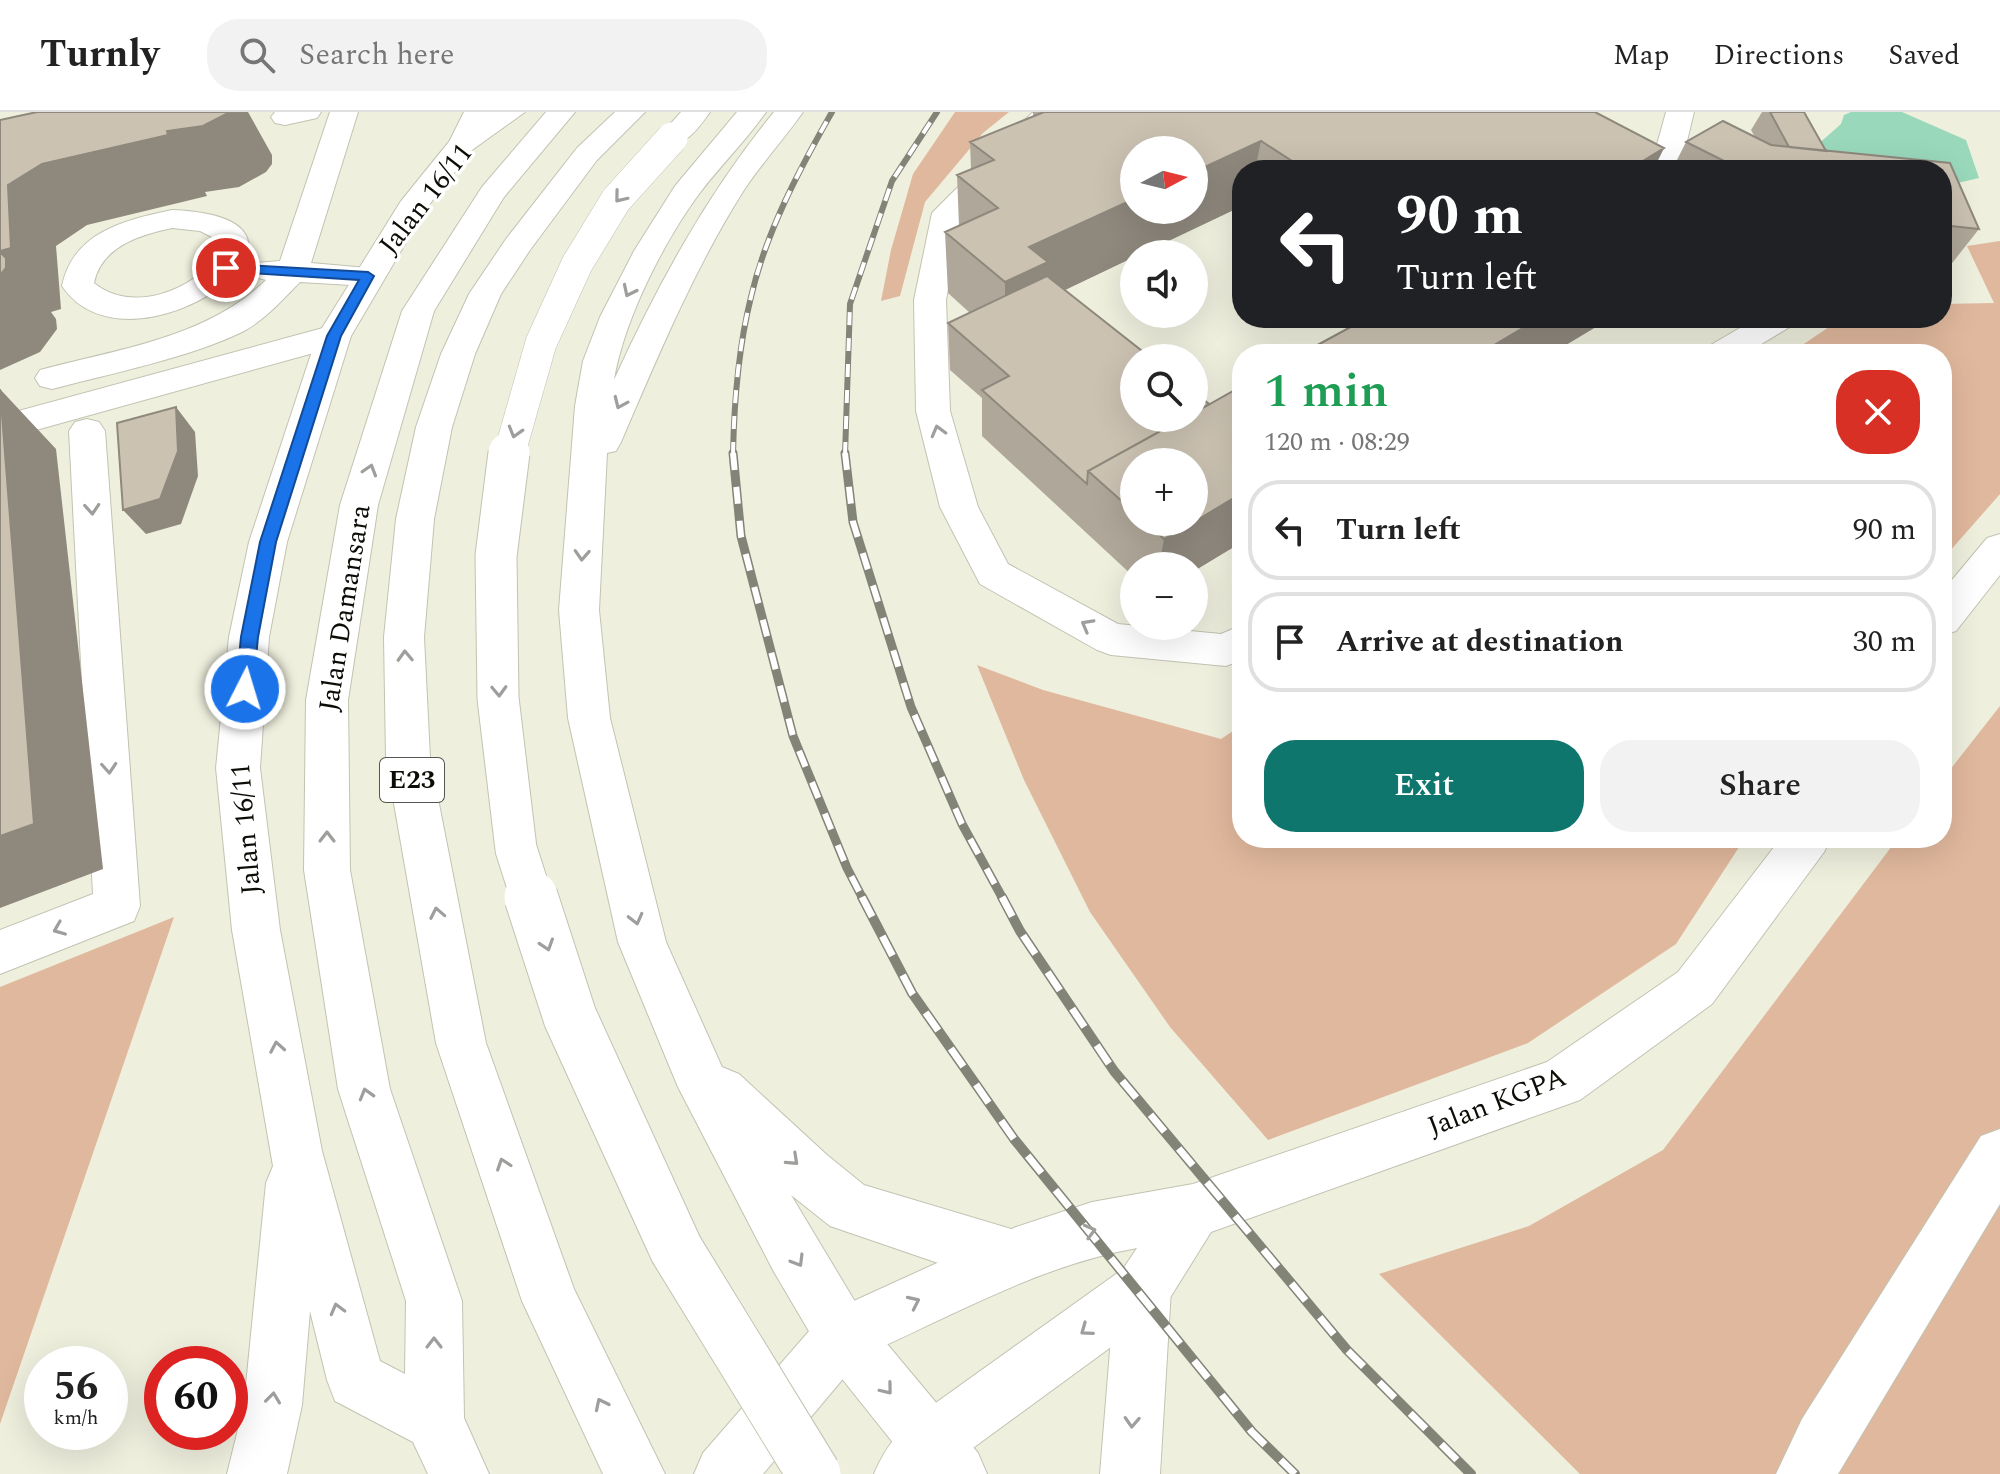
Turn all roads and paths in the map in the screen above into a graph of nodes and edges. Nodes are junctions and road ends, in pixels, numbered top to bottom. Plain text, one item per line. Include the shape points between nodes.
1 (344, 112) edge
2 (478, 112) edge
3 (511, 112) edge
4 (561, 112) edge
5 (631, 112) edge
6 (752, 112) edge
7 (789, 112) edge
8 (1054, 112) edge
9 (1680, 112) edge
10 (684, 125) edge
11 (462, 144) junction
12 (1668, 160) edge
13 (226, 268) dead end
14 (292, 272) junction
15 (368, 276) junction
16 (1764, 328) edge
17 (1738, 344) edge
18 (329, 350) junction
19 (52, 378) dead end
20 (0, 428) edge
21 (87, 431) junction
22 (0, 456) edge
23 (587, 477) junction
24 (2000, 548) edge
25 (1952, 608) edge
26 (1232, 647) edge
27 (1802, 848) edge
28 (0, 952) edge
29 (696, 1069) junction
30 (296, 1151) junction
31 (2000, 1155) edge
32 (1193, 1211) junction
33 (1016, 1255) junction
34 (1143, 1289) junction
35 (843, 1335) junction
36 (428, 1448) edge
37 (931, 1464) edge
38 (257, 1474) edge
39 (459, 1474) edge
40 (635, 1474) edge
41 (724, 1474) edge
42 (814, 1474) edge
43 (1130, 1474) edge
44 (1806, 1474) edge

1 - 14 main road
2 - 11 main road
3 - 11 main road, Jalan 16/11
36 -> 4 main road, Jalan Damansara via 434,1301 364,1089 327,870 327,700 359,505 418,311 492,193
40 -> 5 main road, E23 via 550,1301 461,1043 408,758 404,637 415,519 434,427 458,354 485,294 517,246 587,154
6 -> 23 main road via 685,192 616,317 600,361
7 -> 23 main road via 716,208 659,316
26 -> 8 main road via 1111,639 994,574 959,507 933,411 930,300 947,213
9 - 12 main road
10 -> 42 main road, bridge via 616,200 577,264 541,343 510,449 496,556 498,698 516,849 570,1017 676,1249
11 - 15 main road, Jalan 16/11 via 412,207
13 - 14 main road
14 - 15 main road
14 - 19 main road via 233,323
15 - 18 main road, Jalan 16/11
16 - 17 main road
18 - 20 main road
18 - 21 main road
30 -> 18 main road, Jalan 16/11 via 256,930 238,768 249,637 268,542
21 - 22 main road
21 -> 28 main road via 117,906
23 -> 29 main road via 579,610 589,718 642,942
24 - 25 main road
27 - 32 main road, Jalan KGPA via 1695,988 1562,1082
29 -> 33 main road via 849,1207
29 -> 35 main road via 793,1253
36 -> 30 main road, Jalan 16/11 via 356,1380
38 -> 30 main road via 273,1405
31 - 44 main road
33 -> 32 main road, Jalan KGPA via 1092,1229
32 - 34 main road
35 -> 33 main road, Jalan KGPA
34 -> 37 main road
34 -> 43 main road
35 -> 37 main road
35 - 41 main road
36 - 39 main road, Jalan Damansara

